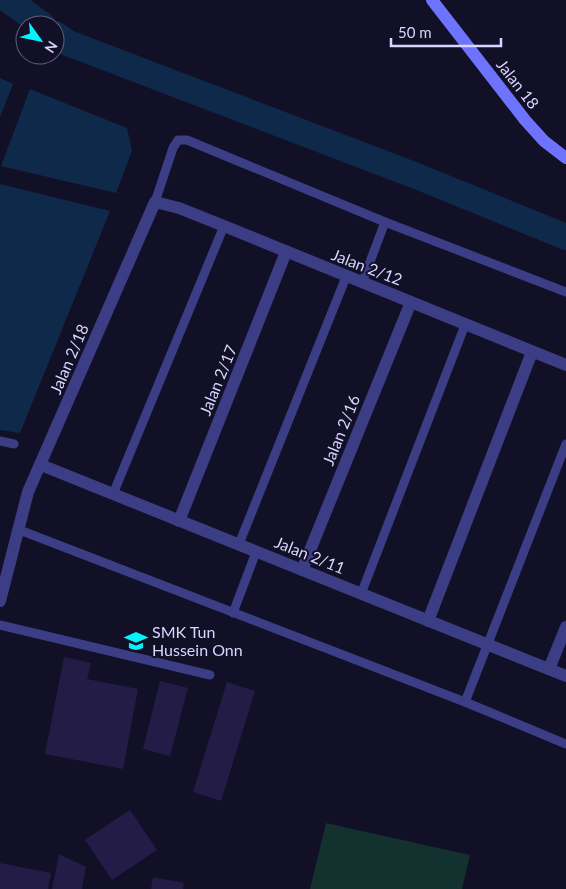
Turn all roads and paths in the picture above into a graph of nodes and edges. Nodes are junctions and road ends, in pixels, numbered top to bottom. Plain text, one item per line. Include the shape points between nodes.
1 (432, 0) edge
2 (566, 158) edge
3 (155, 202) junction
4 (385, 222) junction
5 (224, 226) junction
6 (286, 252) junction
7 (346, 277) junction
8 (362, 283) junction
9 (566, 292) edge
10 (411, 302) junction
11 (466, 325) junction
12 (532, 352) junction
13 (566, 365) edge
14 (0, 441) edge
15 (14, 444) dead end
16 (566, 444) edge
17 (41, 465) junction
18 (113, 494) junction
19 (179, 521) junction
20 (17, 530) junction
21 (238, 544) junction
22 (256, 552) junction
23 (302, 570) junction
24 (361, 594) junction
25 (0, 601) edge
26 (233, 613) junction
27 (428, 621) junction
28 (0, 625) edge
29 (566, 627) edge
30 (487, 644) junction
31 (549, 669) junction
32 (210, 676) dead end
33 (566, 676) edge
34 (465, 702) junction
35 (566, 744) edge

1 - 2 street, Jalan 18 via 525,120
3 - 4 lane via 173,148 178,140 187,140
3 - 5 street, Jalan 2/12
3 - 17 street, Jalan 2/18
4 - 8 lane
4 - 9 lane
5 - 6 street, Jalan 2/12
5 - 18 lane
6 - 7 street, Jalan 2/12
6 - 19 street, Jalan 2/17
7 - 8 street, Jalan 2/12
7 - 21 lane
8 - 10 street, Jalan 2/12
10 - 11 street, Jalan 2/12
10 - 23 street, Jalan 2/16
11 - 12 street, Jalan 2/12
11 - 24 lane
12 - 13 street, Jalan 2/12
12 - 27 street
14 - 15 lane
16 - 30 lane
17 - 18 street, Jalan 2/11
17 - 20 street, Jalan 2/18 via 28,492
18 - 19 street, Jalan 2/11
19 - 21 street, Jalan 2/11
20 - 25 street, Jalan 2/18
20 - 26 lane
21 - 22 street, Jalan 2/11
22 - 23 street, Jalan 2/11
22 - 26 lane
23 - 24 street, Jalan 2/11
24 - 27 street, Jalan 2/11
26 - 34 lane
27 - 30 street, Jalan 2/11
28 - 32 lane
29 - 31 street
30 - 31 street, Jalan 2/11
30 - 34 lane
31 - 33 street, Jalan 2/11
34 - 35 lane

